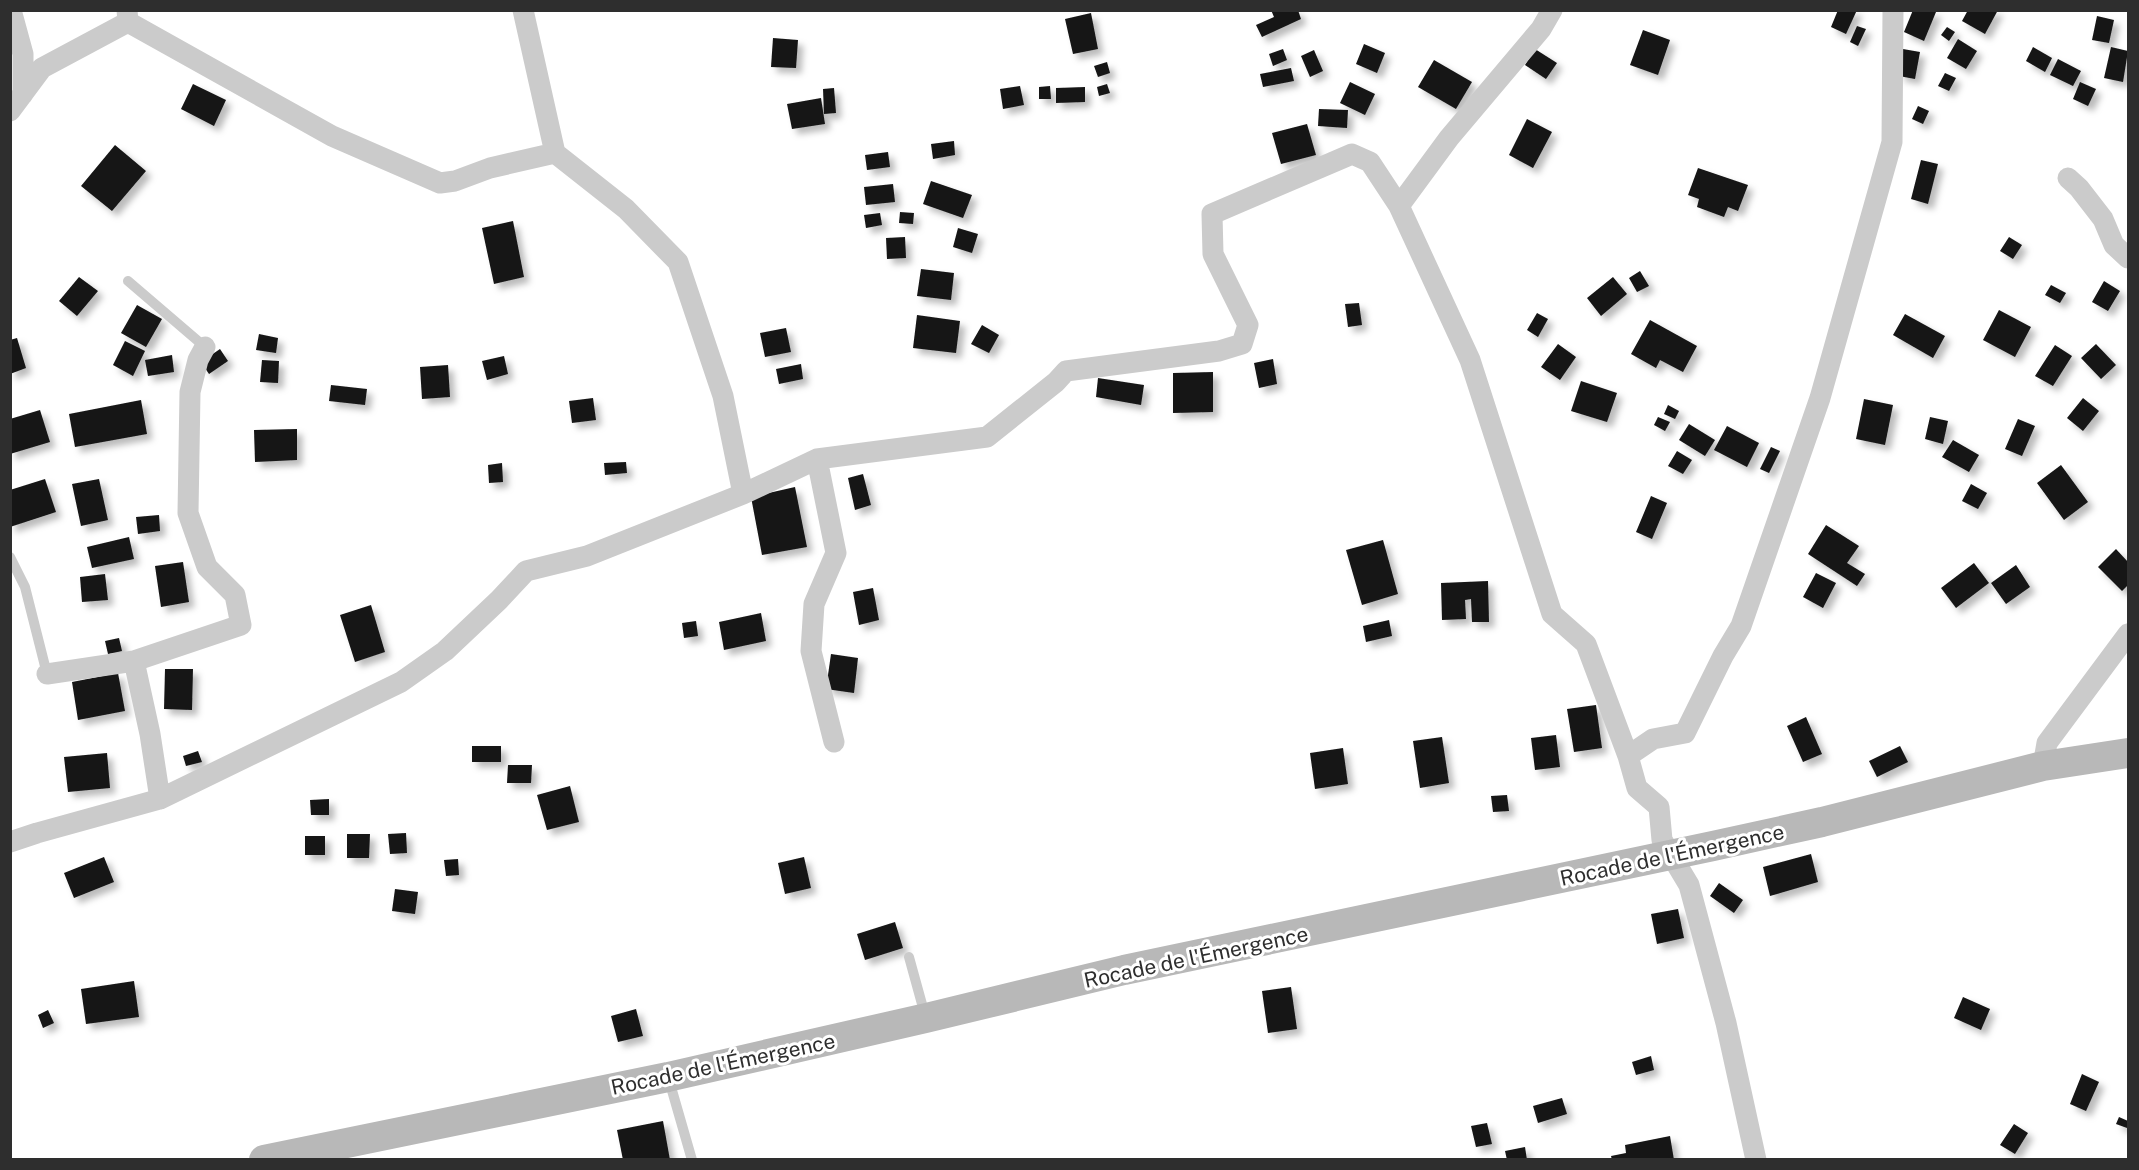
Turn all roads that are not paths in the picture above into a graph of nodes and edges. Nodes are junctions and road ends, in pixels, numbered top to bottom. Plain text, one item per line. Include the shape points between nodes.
1 (11, 10) edge
2 (523, 10) edge
3 (1552, 10) edge
4 (1893, 10) edge
5 (128, 16) edge
6 (23, 94) junction
7 (10, 111) edge
8 (555, 153) junction
9 (2068, 178) dead end
10 (1399, 206) junction
11 (2128, 258) edge
12 (128, 281) dead end
13 (205, 347) joint
14 (818, 459) junction
15 (742, 494) junction
16 (10, 557) edge
17 (2128, 634) edge
18 (134, 661) junction
19 (47, 674) joint
20 (834, 742) dead end
21 (2128, 753) edge
22 (1628, 756) junction
23 (2043, 766) junction
24 (160, 799) junction
25 (10, 842) edge
26 (1671, 855) junction
27 (909, 957) dead end
28 (926, 1018) junction
29 (668, 1077) junction
30 (264, 1160) edge
31 (692, 1160) edge
32 (1756, 1160) edge

1 - 6 street via 23,54
2 - 8 street
3 - 10 street via 1541,29 1449,138
4 - 22 street via 1893,142 1820,398 1741,626 1684,733 1653,739
5 - 6 street via 42,68
5 - 8 street via 332,136 440,183
6 - 7 street
8 - 15 street via 626,209 678,262 723,396
9 - 11 street via 2103,219 2114,245
10 - 14 street via 1370,162 1352,154 1212,213 1213,254 1248,325 1242,344 1219,351 1066,371 987,437
10 - 22 street via 1470,360 1552,614 1586,644
12 - 13 lane
13 - 18 street via 190,392 188,513 207,567 235,595 242,625
14 - 15 street
14 - 20 street via 836,553 814,604 811,651
15 - 24 street via 587,556 526,571 445,651 401,682
16 - 19 lane via 24,587
17 - 23 street via 2047,743
18 - 19 street
18 - 24 street
21 - 23 street, Rocade de l'Émergence
22 - 26 street via 1637,788 1659,807 1662,840
23 - 26 street, Rocade de l'Émergence via 1822,822
24 - 25 street
26 - 28 street, Rocade de l'Émergence via 1124,970
26 - 32 street via 1689,885 1726,1023
27 - 28 lane
28 - 29 street, Rocade de l'Émergence
29 - 30 street, Rocade de l'Émergence
29 - 31 lane

